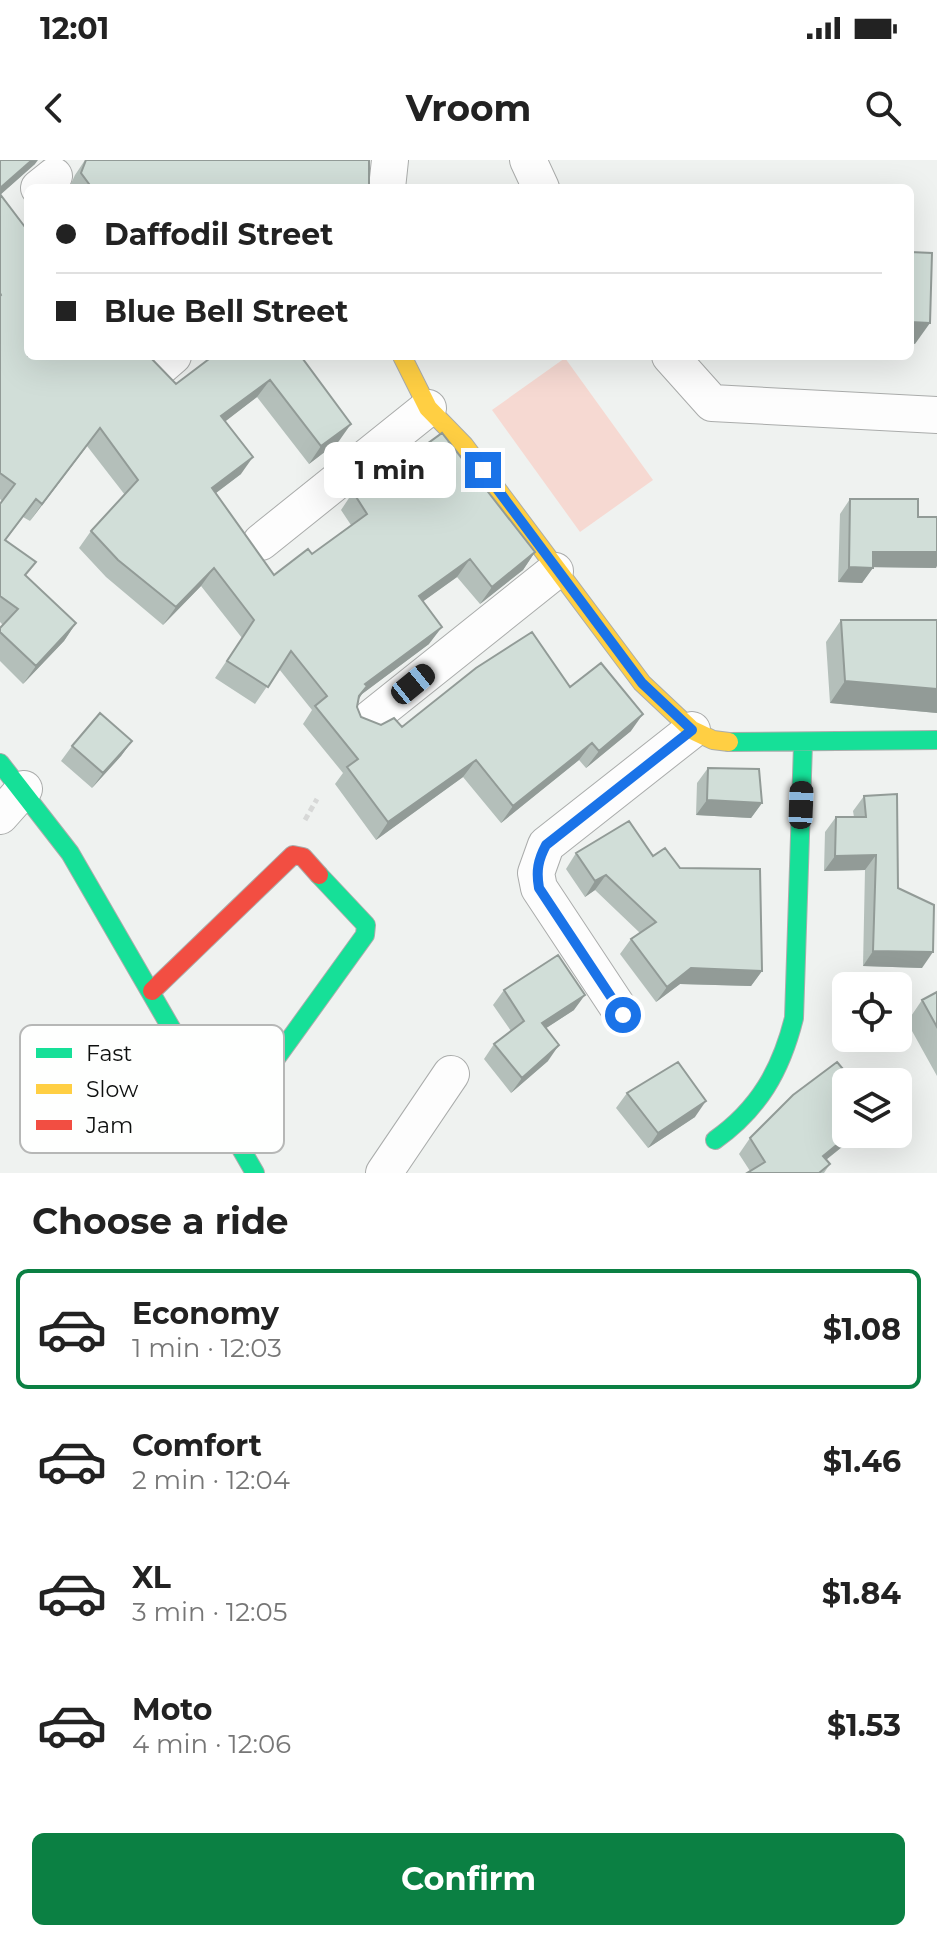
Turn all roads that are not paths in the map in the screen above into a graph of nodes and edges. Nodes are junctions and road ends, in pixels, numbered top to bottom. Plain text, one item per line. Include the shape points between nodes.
1 (390, 160) edge
2 (528, 160) edge
3 (387, 184) edge
4 (539, 184) edge
5 (151, 360) edge
6 (168, 360) edge
7 (404, 360) edge
8 (674, 360) edge
9 (428, 408) junction
10 (937, 415) edge
11 (261, 542) dead end
12 (555, 571) junction
13 (366, 722) edge
14 (692, 730) junction
15 (937, 740) edge
16 (803, 745) junction
17 (0, 763) edge
18 (24, 789) junction
19 (0, 816) edge
20 (152, 991) junction
21 (623, 1015) dead end
22 (171, 1025) edge
23 (284, 1047) edge
24 (451, 1074) dead end
25 (715, 1140) dead end
26 (244, 1153) edge
27 (255, 1173) edge
28 (384, 1173) edge

1 - 3 street
2 - 4 street
5 - 6 street via 158,369
7 - 9 street
8 - 10 street via 712,403
9 - 11 street
9 - 12 street via 464,445
12 - 13 street
12 - 14 street via 642,683
14 - 16 street via 713,740
14 - 21 street via 546,845 539,857 539,888
15 - 16 street
16 - 25 street via 794,1018 786,1054 755,1108
17 - 18 street
18 - 19 street
18 - 20 street via 70,853
20 - 22 street
20 - 23 street via 293,855 303,857 366,925 365,935
24 - 28 street
26 - 27 street

